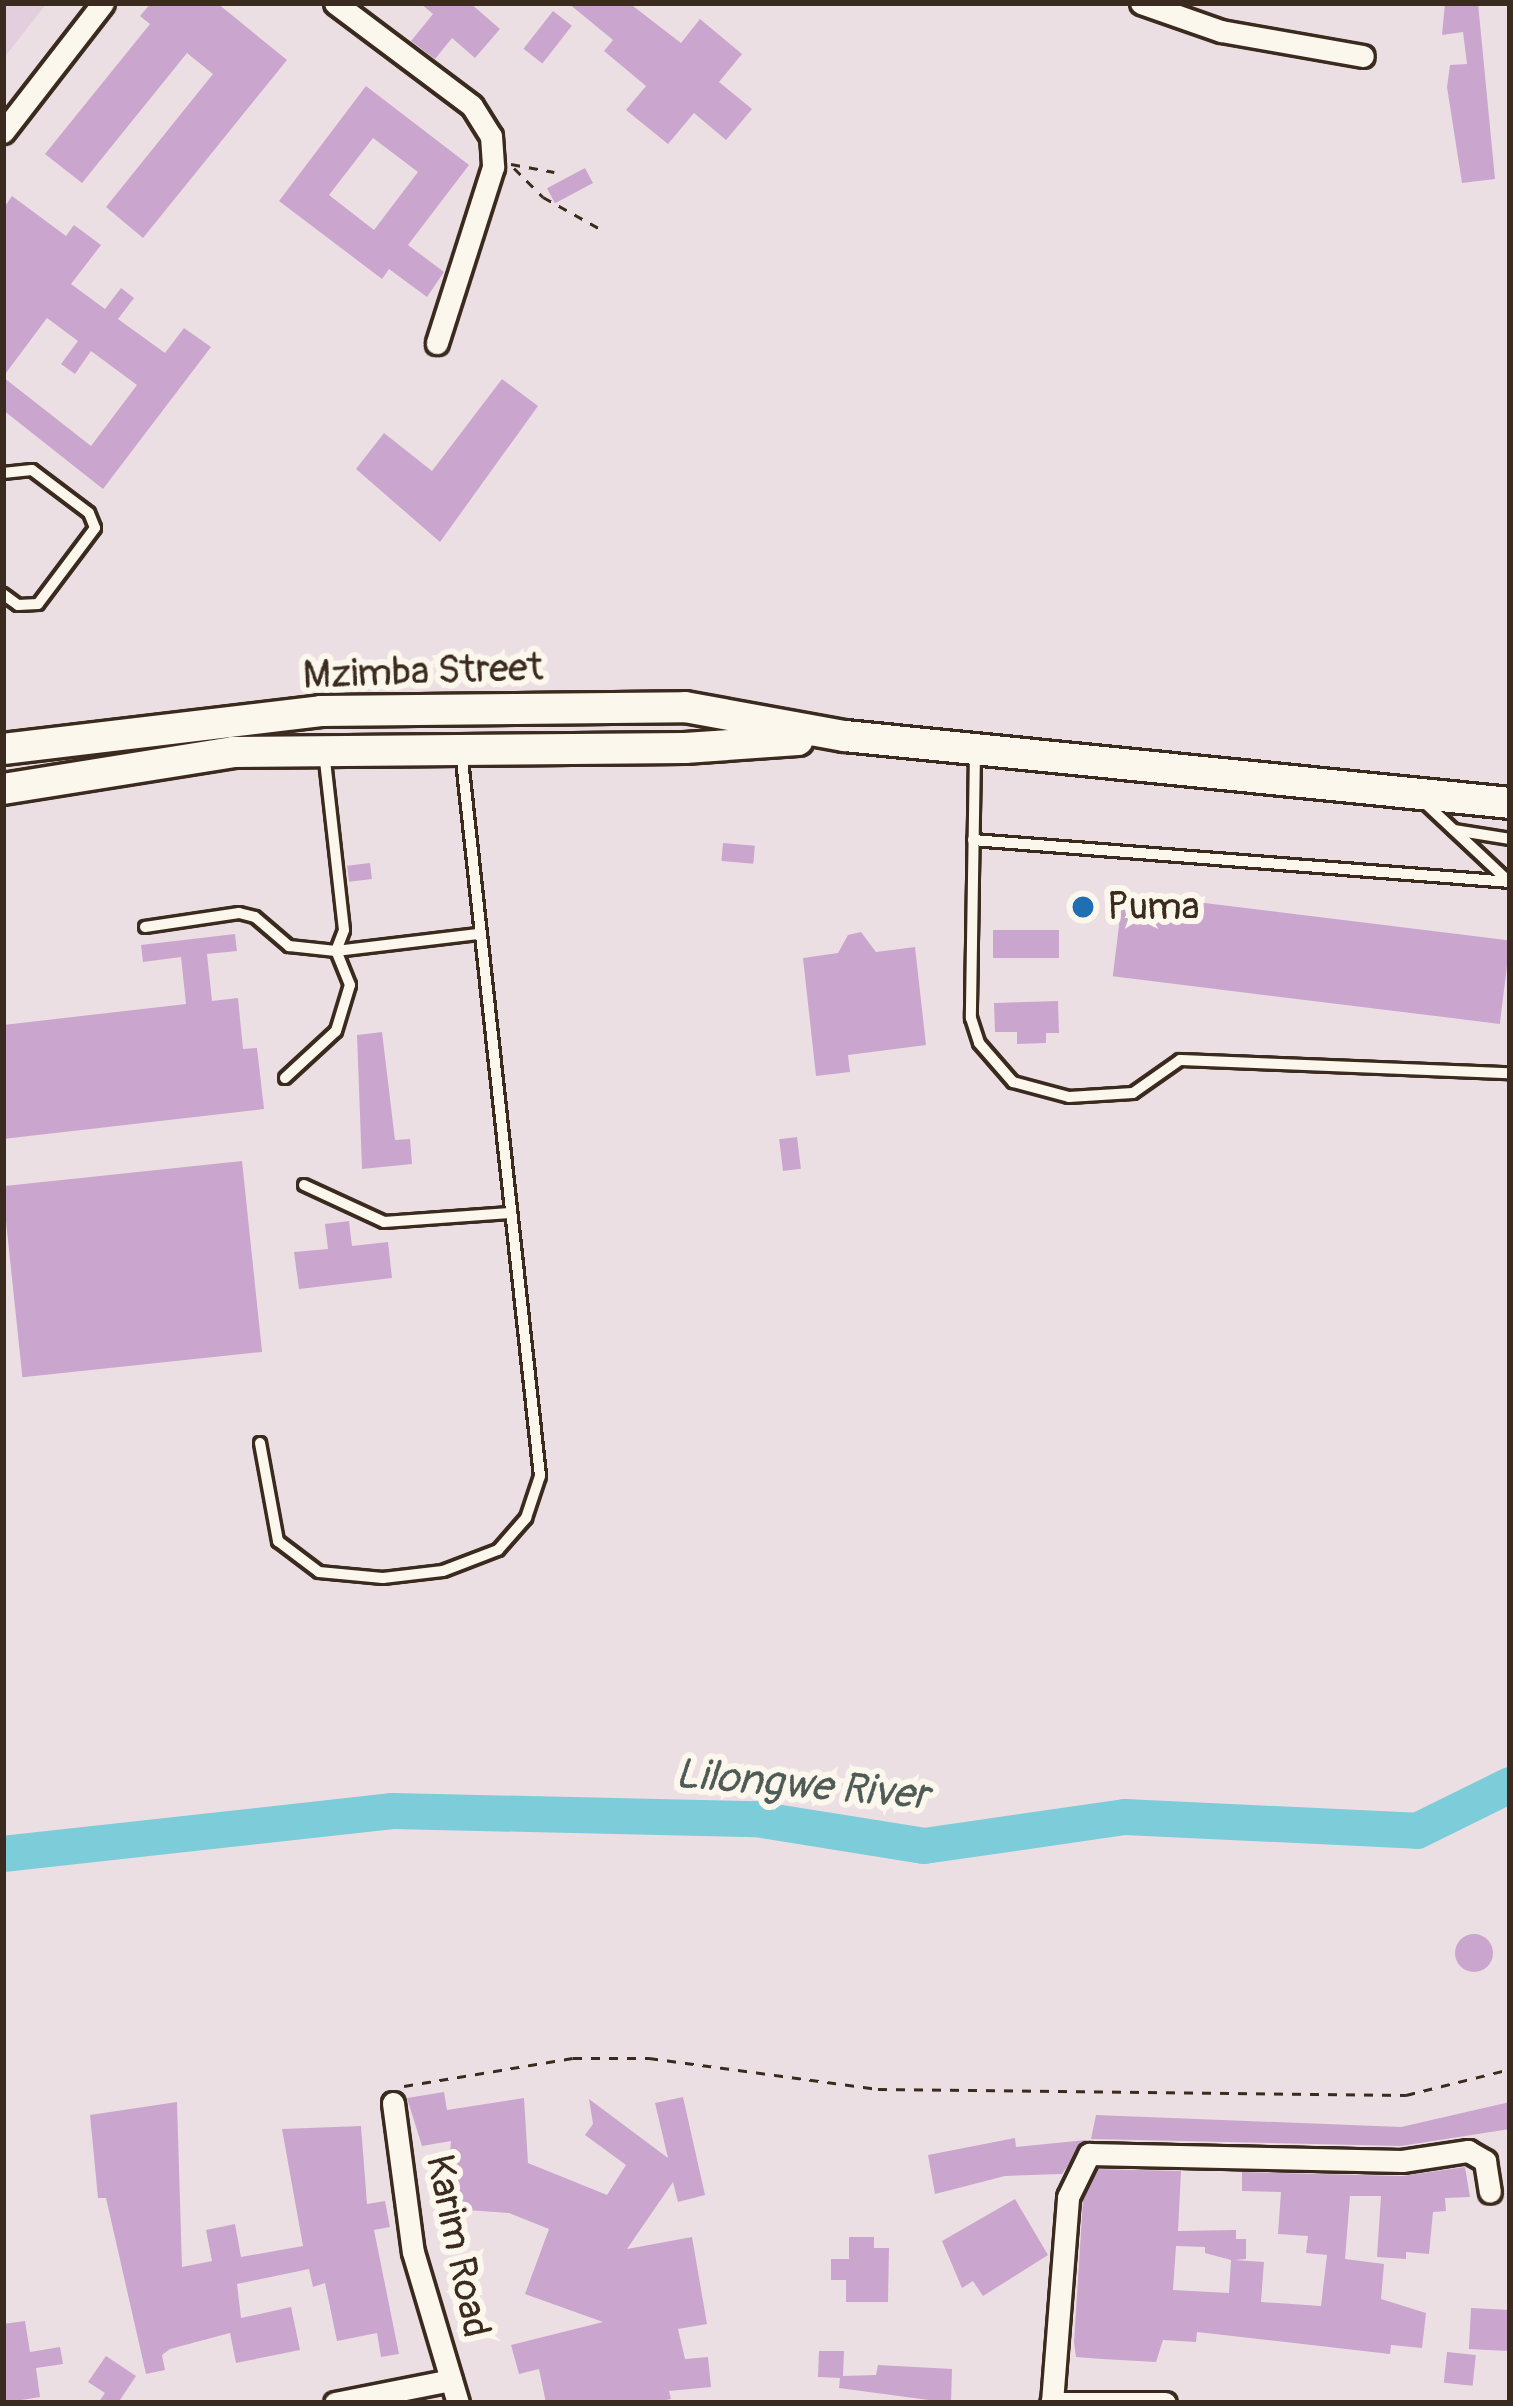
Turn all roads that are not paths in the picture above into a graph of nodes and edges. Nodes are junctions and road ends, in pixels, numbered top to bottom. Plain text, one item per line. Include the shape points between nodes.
1 (103, 3) edge
2 (335, 3) edge
3 (1141, 3) edge
4 (1364, 56) dead end
5 (3, 132) edge
6 (437, 343) dead end
7 (3, 473) edge
8 (3, 594) edge
9 (845, 736) junction
10 (461, 748) junction
11 (3, 749) edge
12 (324, 749) junction
13 (975, 749) junction
14 (3, 789) edge
15 (1413, 791) junction
16 (1510, 802) edge
17 (1451, 830) junction
18 (1510, 839) edge
19 (973, 840) junction
20 (1510, 882) edge
21 (145, 927) dead end
22 (478, 934) junction
23 (336, 951) junction
24 (1510, 1073) edge
25 (285, 1078) dead end
26 (304, 1185) dead end
27 (510, 1213) junction
28 (260, 1443) dead end
29 (393, 2103) road end
30 (1490, 2192) dead end
31 (451, 2380) junction
32 (335, 2403) edge
33 (458, 2403) edge
34 (1052, 2403) edge
35 (1165, 2403) edge

1 - 5 street
2 - 6 street via 472,106 502,158
3 - 4 street via 1221,31
7 - 8 lane via 32,470 89,513 95,528 38,604 18,605
9 - 10 street, Mzimba Street via 685,748
9 - 11 street, Mzimba Street via 685,707 458,705 321,711
9 - 13 street, Mzimba Street
10 - 12 street, Mzimba Street
10 - 22 lane
12 - 14 street, Mzimba Street via 232,752
12 - 23 lane via 344,930
13 - 15 street, Mzimba Street
13 - 19 lane
15 - 16 street, Mzimba Street
15 - 17 lane
17 - 18 lane
17 - 20 lane
19 - 20 lane
19 - 24 lane via 971,1018 979,1043 1013,1082 1070,1097 1133,1093 1180,1060
21 - 23 lane via 239,913 255,916 289,946
22 - 23 lane
22 - 27 lane
23 - 25 lane via 350,985 346,1007 316,1057
26 - 27 lane via 384,1222
27 - 28 lane via 540,1476 526,1518 498,1550 443,1571 383,1578 319,1572 278,1541
29 - 31 street, Karim Road via 413,2252
30 - 34 street via 1485,2162 1468,2151 1402,2161 1089,2154 1068,2198
31 - 32 street
31 - 33 street, Karim Road
34 - 35 street

